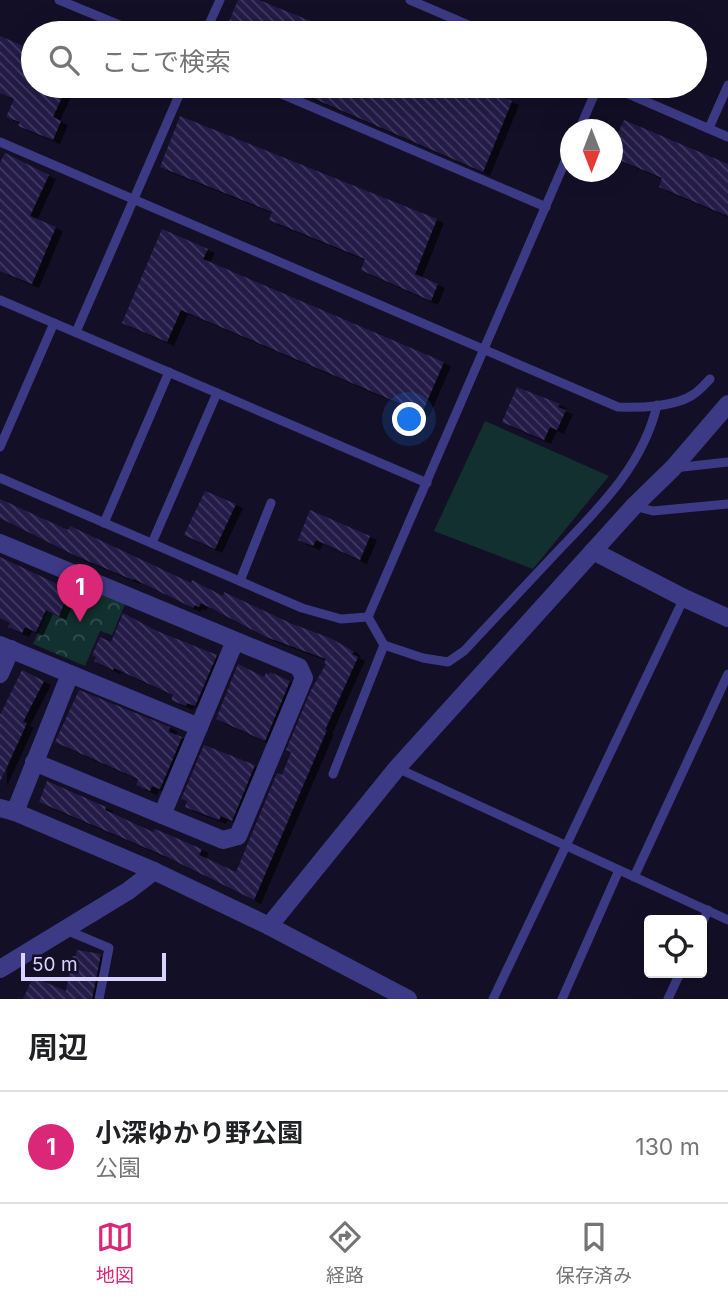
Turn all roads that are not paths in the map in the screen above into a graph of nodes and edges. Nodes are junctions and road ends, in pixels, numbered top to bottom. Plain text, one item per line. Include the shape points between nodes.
1 (60, 0) edge
2 (220, 0) edge
3 (410, 0) edge
4 (110, 21) edge
5 (210, 21) edge
6 (459, 21) edge
7 (728, 85) edge
8 (178, 98) edge
9 (290, 98) edge
10 (593, 98) edge
11 (638, 98) edge
12 (584, 119) edge
13 (709, 128) junction
14 (728, 137) edge
15 (0, 142) edge
16 (560, 174) edge
17 (134, 199) junction
18 (546, 207) junction
19 (0, 300) edge
20 (54, 323) junction
21 (76, 332) junction
22 (484, 350) junction
23 (169, 372) junction
24 (710, 379) dead end
25 (217, 393) junction
26 (728, 404) edge
27 (657, 405) junction
28 (0, 447) edge
29 (728, 462) edge
30 (673, 468) junction
31 (0, 478) edge
32 (426, 483) junction
33 (271, 503) dead end
34 (728, 504) edge
35 (634, 506) junction
36 (104, 523) junction
37 (0, 543) edge
38 (152, 543) junction
39 (593, 551) junction
40 (240, 581) junction
41 (684, 598) junction
42 (368, 617) junction
43 (728, 618) edge
44 (235, 640) junction
45 (384, 645) junction
46 (5, 647) edge
47 (0, 674) edge
48 (70, 674) junction
49 (728, 674) edge
50 (199, 727) junction
51 (34, 762) junction
52 (397, 768) junction
53 (333, 774) dead end
54 (7, 810) edge
55 (162, 815) junction
56 (565, 845) junction
57 (619, 870) junction
58 (154, 871) junction
59 (634, 877) junction
60 (708, 911) junction
61 (706, 915) edge
62 (728, 920) edge
63 (269, 926) junction
64 (66, 930) junction
65 (0, 970) edge
66 (678, 978) edge
67 (99, 999) edge
68 (408, 999) edge
69 (493, 999) edge
70 (562, 999) edge
71 (668, 999) edge

1 - 4 lane
2 - 5 lane
3 - 6 lane
7 - 13 lane
8 - 17 lane
9 - 18 lane
10 - 12 lane
11 - 13 lane
13 - 14 lane
15 - 17 lane
16 - 18 lane
17 - 21 lane
17 - 22 lane
18 - 22 lane
19 - 20 lane
20 - 21 lane
20 - 28 lane
21 - 23 lane
22 - 27 lane via 618,407
22 - 32 lane
23 - 25 lane
23 - 36 lane
24 - 27 lane via 694,395
25 - 32 lane
25 - 38 lane
26 - 30 street
27 - 45 lane via 638,458 610,496 464,651 448,662
29 - 30 lane
30 - 35 street
31 - 36 lane
32 - 42 lane
33 - 40 lane
34 - 35 lane via 653,511
35 - 39 street
36 - 38 lane
37 - 44 street
38 - 40 lane
39 - 41 street
39 - 52 street
40 - 42 lane via 341,619
41 - 43 street
41 - 56 lane
42 - 45 lane
44 - 50 street
44 - 55 street via 299,667 304,678 238,836 223,840
45 - 53 lane
46 - 47 street
46 - 48 street
48 - 50 street
48 - 51 street
49 - 59 lane
50 - 55 street
51 - 54 street
51 - 55 street
52 - 56 lane
52 - 63 street
54 - 58 street
56 - 57 lane
56 - 69 lane
57 - 59 lane
57 - 70 lane
58 - 63 street
58 - 64 street
59 - 60 lane
60 - 61 lane
60 - 62 lane
63 - 68 street
64 - 65 street
64 - 67 lane via 109,948
66 - 71 lane

